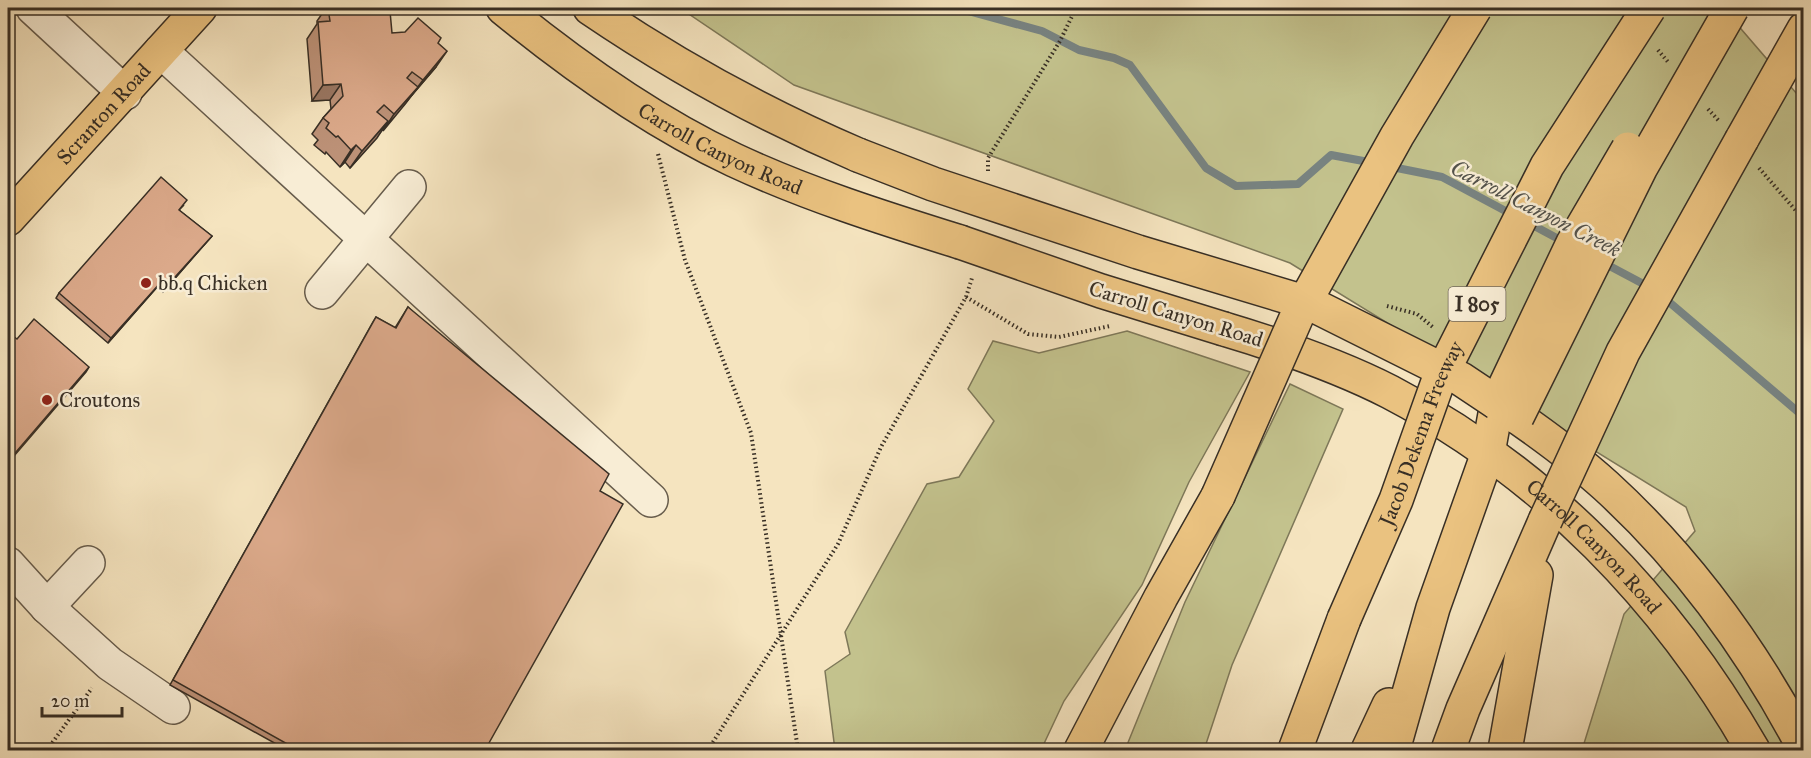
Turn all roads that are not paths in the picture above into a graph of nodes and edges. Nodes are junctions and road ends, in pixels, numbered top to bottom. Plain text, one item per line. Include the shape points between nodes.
1 (33, 8) edge
2 (200, 8) edge
3 (503, 8) edge
4 (590, 8) edge
5 (1475, 8) edge
6 (1649, 8) edge
7 (1710, 8) edge
8 (1732, 8) edge
9 (1803, 29) edge
10 (161, 51) junction
11 (125, 93) junction
12 (409, 187) dead end
13 (8, 219) edge
14 (366, 239) junction
15 (322, 292) dead end
16 (1507, 410) junction
17 (1488, 453) junction
18 (651, 500) dead end
19 (1545, 520) junction
20 (88, 563) dead end
21 (8, 564) edge
22 (47, 607) junction
23 (1433, 608) junction
24 (173, 706) dead end
25 (1463, 709) junction
26 (1803, 748) edge
27 (1082, 750) edge
28 (1295, 750) edge
29 (1368, 750) edge
30 (1393, 750) edge
31 (1448, 750) edge
32 (1457, 750) edge
33 (1505, 750) edge
34 (1753, 750) edge

1 - 11 lane
2 - 10 main road, Scranton Road
3 - 17 main road, Carroll Canyon Road, bridge via 588,72 732,159 832,200 1101,291 1268,342 1341,370 1390,393
4 - 16 main road, bridge via 692,72 820,139 933,184 1311,304 1461,379
5 - 27 main road, bridge via 1397,136 1297,316 1218,496
6 - 28 main road, Jacob Dekema Freeway / I 805, bridge via 1547,166 1439,379 1396,500 1344,619
7 - 16 main road, bridge via 1573,243
8 - 16 main road, bridge
9 - 19 main road, bridge via 1623,352
10 - 11 main road, Scranton Road
10 - 14 lane
11 - 13 main road, Scranton Road
12 - 14 lane
14 - 15 lane
14 - 18 lane
16 - 17 main road
16 - 26 main road via 1606,485 1679,561 1758,669
17 - 23 main road
17 - 34 main road, Carroll Canyon Road via 1567,513 1659,610 1726,703
19 - 25 main road
19 - 33 main road
20 - 22 lane
21 - 22 lane
22 - 24 lane via 110,664
23 - 29 main road
23 - 30 main road
25 - 31 main road
25 - 32 main road

